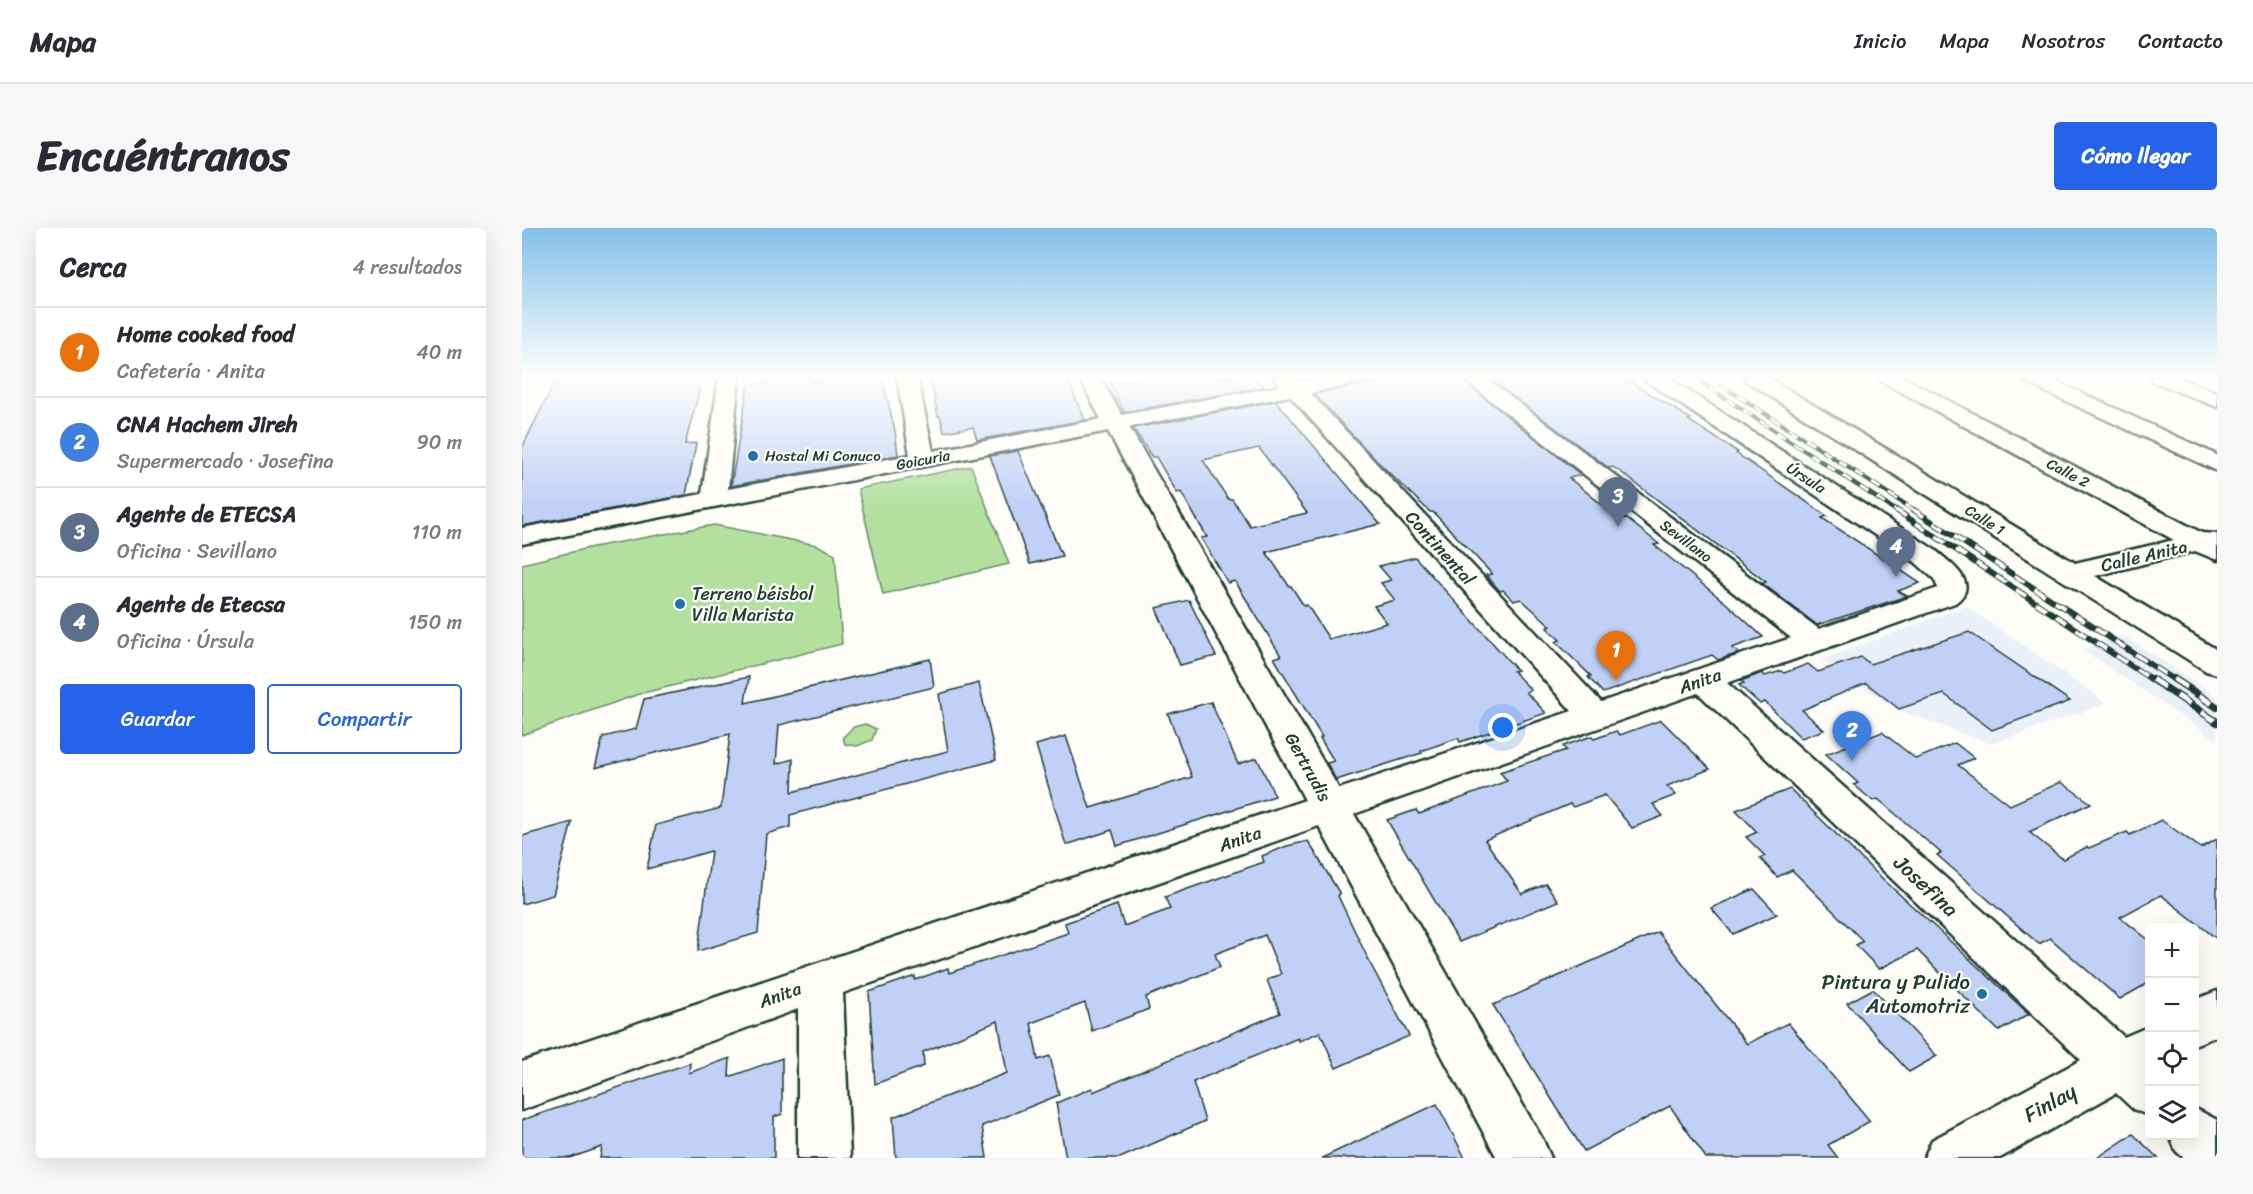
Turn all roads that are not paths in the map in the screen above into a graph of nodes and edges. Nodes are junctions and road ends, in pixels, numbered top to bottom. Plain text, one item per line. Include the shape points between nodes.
1 (724, 420) edge
2 (915, 420) edge
3 (1112, 420) edge
4 (1129, 420) edge
5 (1324, 420) edge
6 (1527, 420) edge
7 (1719, 420) edge
8 (1823, 420) edge
9 (1972, 420) edge
10 (2123, 420) edge
11 (1114, 424) junction
12 (923, 460) junction
13 (2217, 464) edge
14 (714, 500) junction
15 (522, 536) edge
16 (2211, 544) edge
17 (2070, 573) junction
18 (1953, 586) joint
19 (1814, 641) junction
20 (2217, 664) edge
21 (1702, 680) junction
22 (1597, 718) junction
23 (1331, 808) junction
24 (820, 981) junction
25 (2217, 1012) edge
26 (2199, 1021) edge
27 (2140, 1068) edge
28 (522, 1086) edge
29 (2199, 1137) edge
30 (2217, 1153) edge
31 (824, 1158) edge
32 (1525, 1158) edge
33 (1950, 1158) edge

1 - 14 street
2 - 12 street
3 - 11 street, Gertrudis
4 - 11 street, Goicuria
5 - 22 street, Continental
6 - 19 street, Sevillano
7 - 18 street, Úrsula via 1925,556 1946,574
8 - 17 street, Calle 1
9 - 16 street, Calle 2
10 - 13 street
11 - 12 street, Goicuria
11 - 23 street, Gertrudis
12 - 14 street, Goicuria
14 - 15 street, Goicuria
16 - 17 street, Calle Anita
17 - 20 street, Calle 1
18 - 19 street, Anita via 1945,597
19 - 21 street, Anita
21 - 22 street, Anita
21 - 27 street, Josefina
22 - 23 street, Anita
23 - 24 street, Anita
23 - 32 street, Gertrudis
24 - 28 street, Anita
24 - 31 street
25 - 26 street
27 - 33 street, Finlay
29 - 30 street

